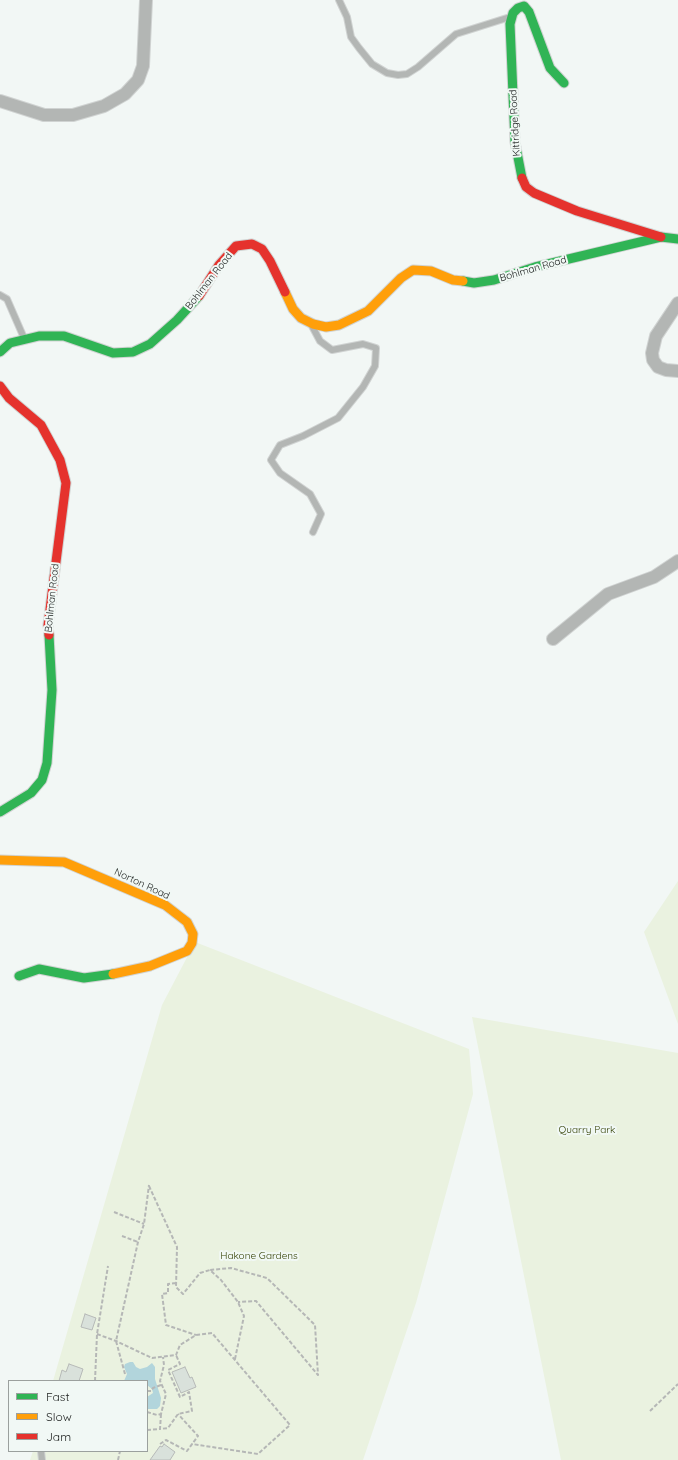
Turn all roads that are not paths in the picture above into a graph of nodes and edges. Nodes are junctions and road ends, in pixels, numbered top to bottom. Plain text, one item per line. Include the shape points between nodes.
1 (146, 0) edge
2 (339, 0) edge
3 (512, 16) junction
4 (564, 83) dead end
5 (0, 101) edge
6 (661, 237) junction
7 (678, 239) edge
8 (0, 295) edge
9 (678, 303) edge
10 (310, 323) junction
11 (25, 340) junction
12 (0, 352) edge
13 (678, 371) edge
14 (0, 386) edge
15 (313, 532) dead end
16 (678, 561) edge
17 (552, 639) dead end
18 (0, 812) edge
19 (0, 860) edge
20 (19, 976) dead end

1 - 5 street via 143,66 138,80 125,94 104,106 73,115 44,115
2 - 3 lane via 347,17 351,37 359,48 372,64 387,73 398,75 407,74 418,67 456,34
3 - 4 street via 518,8 524,6 529,12 550,68
3 - 6 street, Kittridge Road via 510,24 516,150 526,187 534,193 577,211
6 - 7 street, Bohlman Road
6 - 10 street, Bohlman Road via 474,283 452,280 431,271 413,270 368,311 339,325 326,327
8 - 11 lane via 7,299
9 - 13 street via 656,336 652,354 658,367
10 - 11 street, Bohlman Road via 293,309 270,260 262,250 252,244 236,246 219,265 196,300 177,320 150,344 133,352 113,353 64,336 39,336
10 - 15 lane via 320,341 332,350 363,344 376,348 375,366 363,387 338,418 280,445 271,460 280,473 310,494 321,514
11 - 12 street, Bohlman Road via 10,343
14 - 18 street, Bohlman Road via 9,398 41,425 60,460 66,483 48,625 52,690 47,764 42,780 31,793
16 - 17 street via 654,577 608,594
19 - 20 street, Norton Road via 64,862 165,906 187,922 193,934 192,943 187,951 143,968 84,978 39,969

